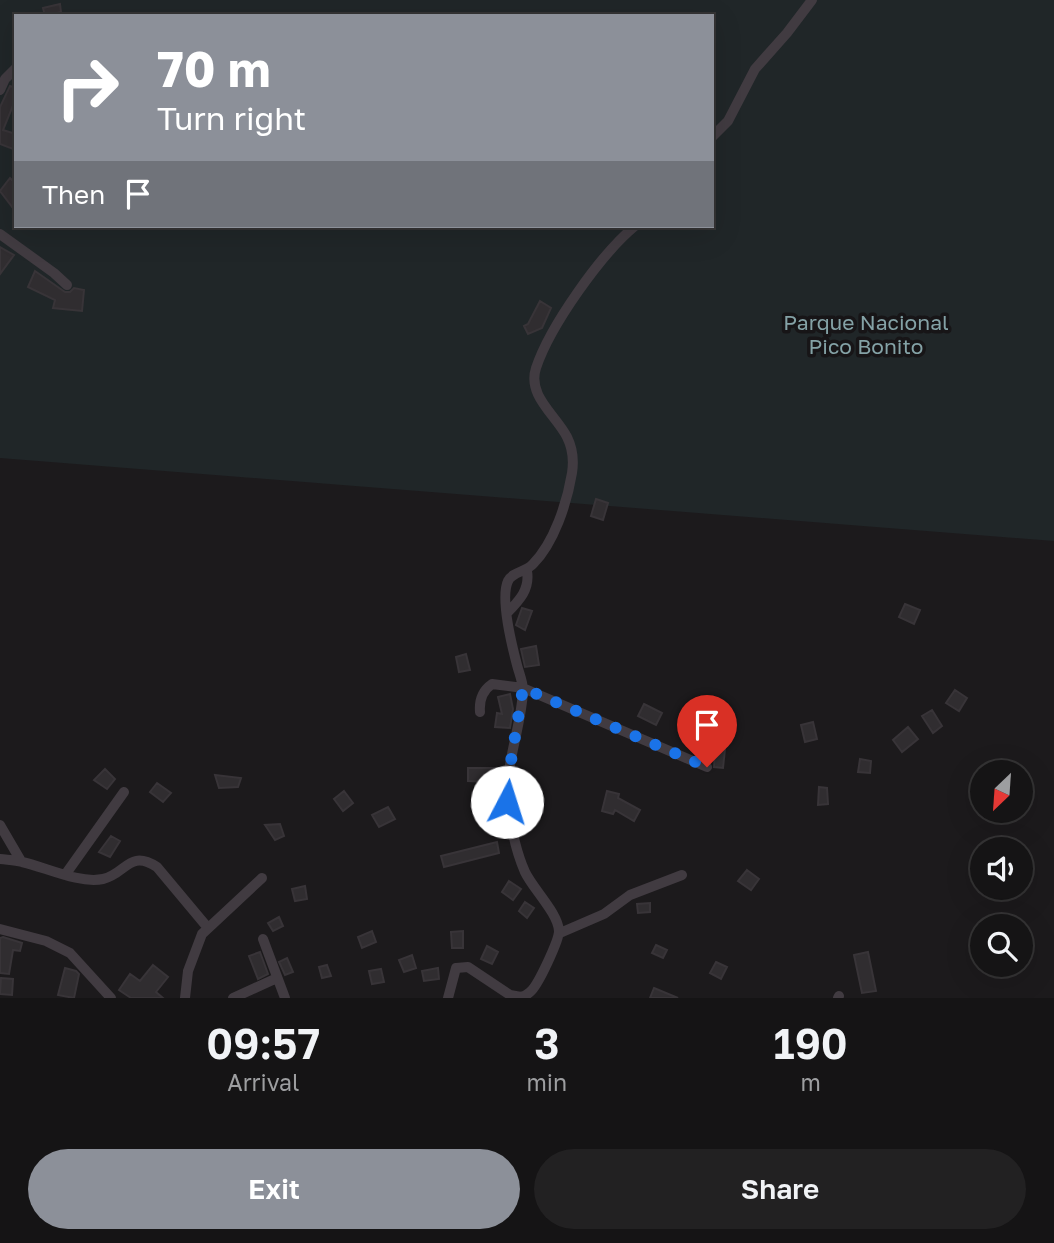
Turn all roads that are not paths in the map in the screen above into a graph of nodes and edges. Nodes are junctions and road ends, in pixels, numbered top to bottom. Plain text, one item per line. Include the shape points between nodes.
1 (812, 0) edge
2 (14, 70) edge
3 (0, 90) edge
4 (714, 134) edge
5 (633, 228) edge
6 (0, 234) edge
7 (67, 285) dead end
8 (527, 571) junction
9 (508, 613) junction
10 (523, 688) junction
11 (480, 712) dead end
12 (707, 767) dead end
13 (124, 792) dead end
14 (0, 825) edge
15 (0, 859) edge
16 (21, 861) junction
17 (65, 875) junction
18 (682, 875) dead end
19 (262, 878) dead end
20 (208, 928) junction
21 (0, 929) edge
22 (559, 933) junction
23 (263, 939) dead end
24 (277, 978) junction
25 (111, 998) edge
26 (185, 998) edge
27 (233, 998) edge
28 (285, 998) edge
29 (448, 998) edge

1 - 4 street via 755,69 727,121
2 - 3 street
5 - 8 street via 613,246 552,331 535,372 537,391 566,435 573,464 548,547
6 - 7 street
8 - 9 street via 524,593
8 - 9 street via 511,576 506,583
9 - 10 street
10 - 11 street via 492,684 479,702
10 - 12 street
10 - 22 street via 507,802 524,870 557,921
13 - 17 street
14 - 16 street
15 - 16 street
16 - 17 street
17 - 20 street via 105,879 133,861 149,862
18 - 22 street via 630,895 604,914
19 - 20 street
20 - 26 street via 195,946
21 - 25 street via 46,941 70,953
22 - 29 street via 531,992 521,997 510,995 462,966 456,968
23 - 24 street
24 - 27 street
24 - 28 street

